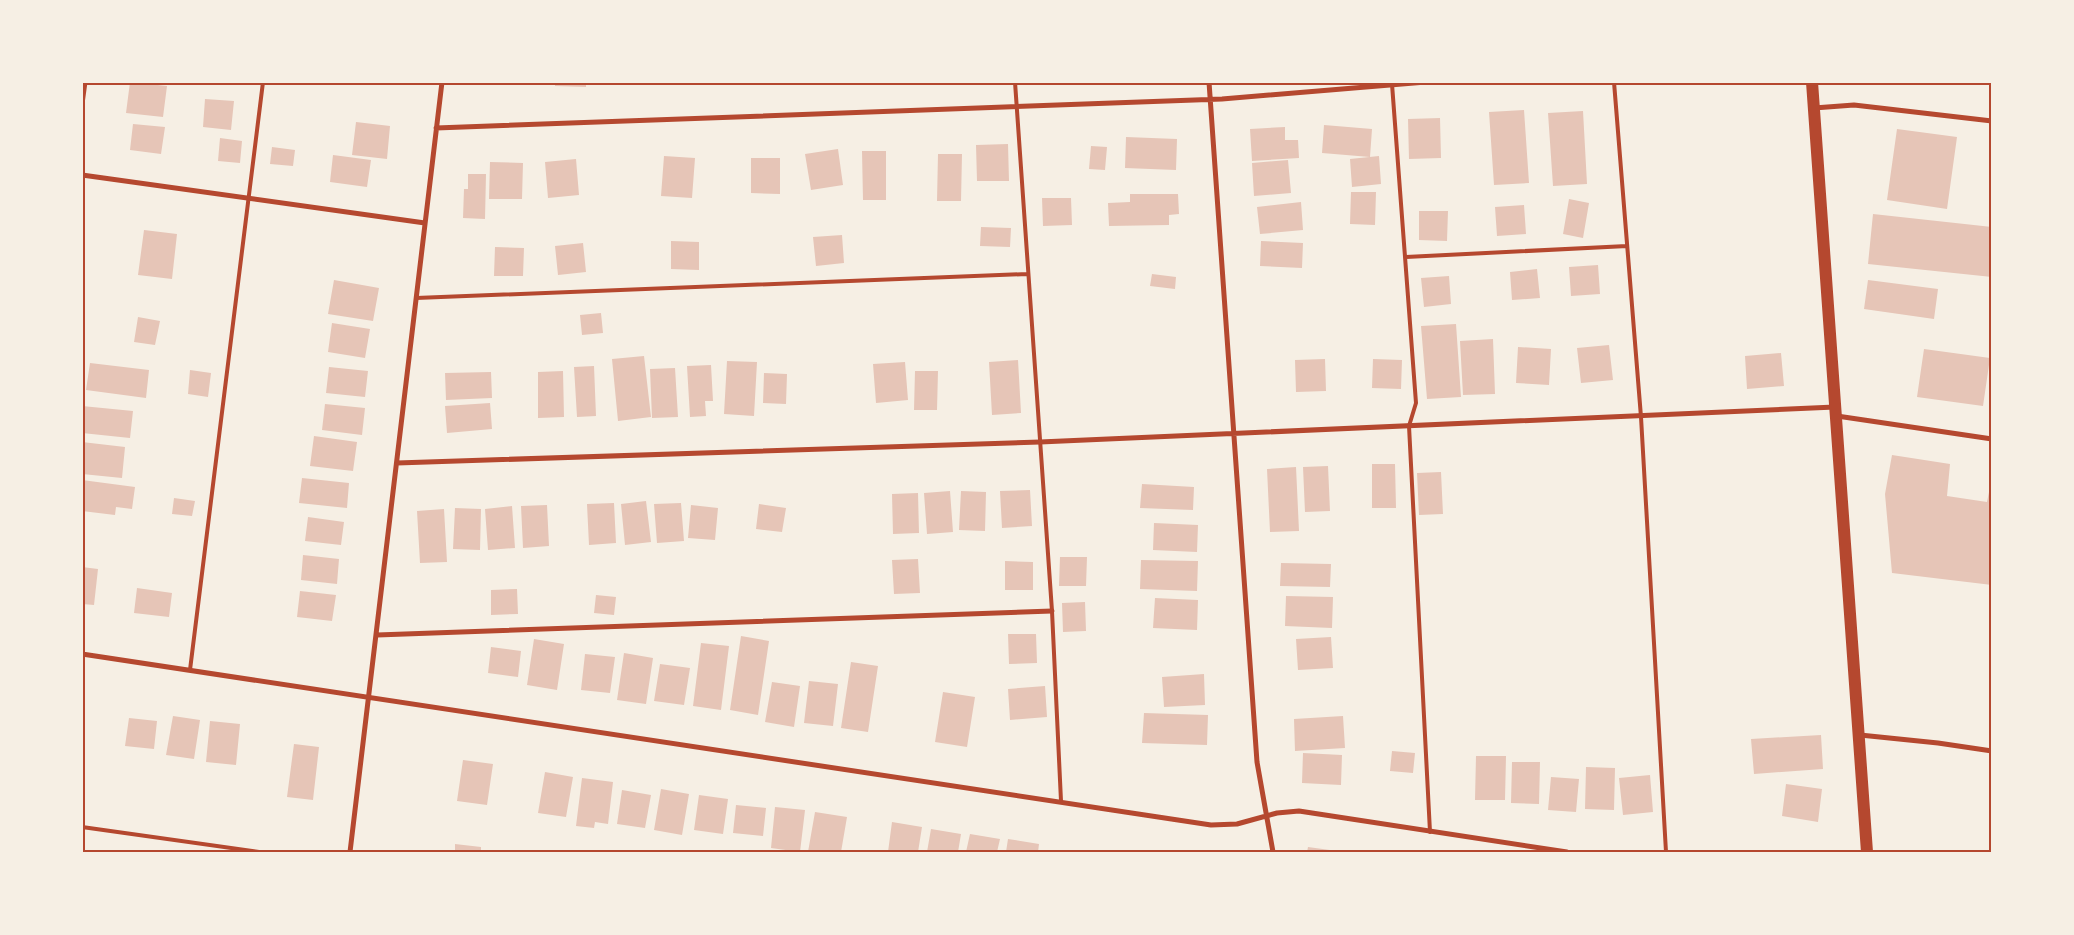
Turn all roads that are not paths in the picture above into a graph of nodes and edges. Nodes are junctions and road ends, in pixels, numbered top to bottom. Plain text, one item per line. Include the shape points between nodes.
1 (85, 82) edge
2 (263, 82) edge
3 (442, 82) edge
4 (1015, 82) edge
5 (1209, 82) edge
6 (1426, 82) edge
7 (1614, 82) edge
8 (1812, 82) edge
9 (1392, 84) edge
10 (1210, 99) junction
11 (82, 104) edge
12 (1017, 107) junction
13 (1814, 108) junction
14 (1992, 121) edge
15 (436, 128) junction
16 (82, 175) edge
17 (249, 198) junction
18 (425, 222) junction
19 (1627, 246) junction
20 (1406, 257) junction
21 (1027, 274) junction
22 (416, 298) junction
23 (1836, 412) junction
24 (1641, 417) junction
25 (1409, 426) junction
26 (1234, 433) junction
27 (1992, 439) edge
28 (1040, 442) junction
29 (398, 463) junction
30 (1052, 611) junction
31 (377, 635) junction
32 (82, 654) edge
33 (190, 670) junction
34 (369, 699) junction
35 (1860, 735) junction
36 (1992, 751) edge
37 (1061, 801) junction
38 (1266, 816) junction
39 (82, 827) edge
40 (1430, 832) junction
41 (259, 852) edge
42 (350, 852) edge
43 (1272, 852) edge
44 (1567, 852) edge
45 (1666, 852) edge
46 (1867, 852) edge

1 - 11 street
2 - 17 lane
3 - 15 street
4 - 12 lane
5 - 10 street
6 - 9 street
7 - 19 lane
8 - 13 main road
9 - 10 street
9 - 20 lane
10 - 12 street
10 - 26 street
12 - 15 street
12 - 21 lane
13 - 14 street via 1854,105
13 - 23 main road
15 - 18 street
16 - 17 street
17 - 18 street
17 - 33 lane
18 - 22 street
19 - 20 lane
19 - 24 lane
20 - 25 lane via 1416,403
21 - 22 lane
21 - 28 lane
22 - 29 street
23 - 24 street
23 - 27 street
23 - 35 main road
24 - 25 street
24 - 45 lane
25 - 26 street
25 - 40 lane
26 - 28 street
26 - 38 street via 1257,762
28 - 29 street
28 - 30 lane
29 - 31 street
30 - 31 street
30 - 37 lane
31 - 34 street
32 - 33 street
33 - 34 street
34 - 37 street
34 - 42 street
35 - 36 street
35 - 46 main road
37 - 38 street via 1210,825 1237,824
38 - 40 street via 1299,811
38 - 43 street
39 - 41 lane
40 - 44 street

